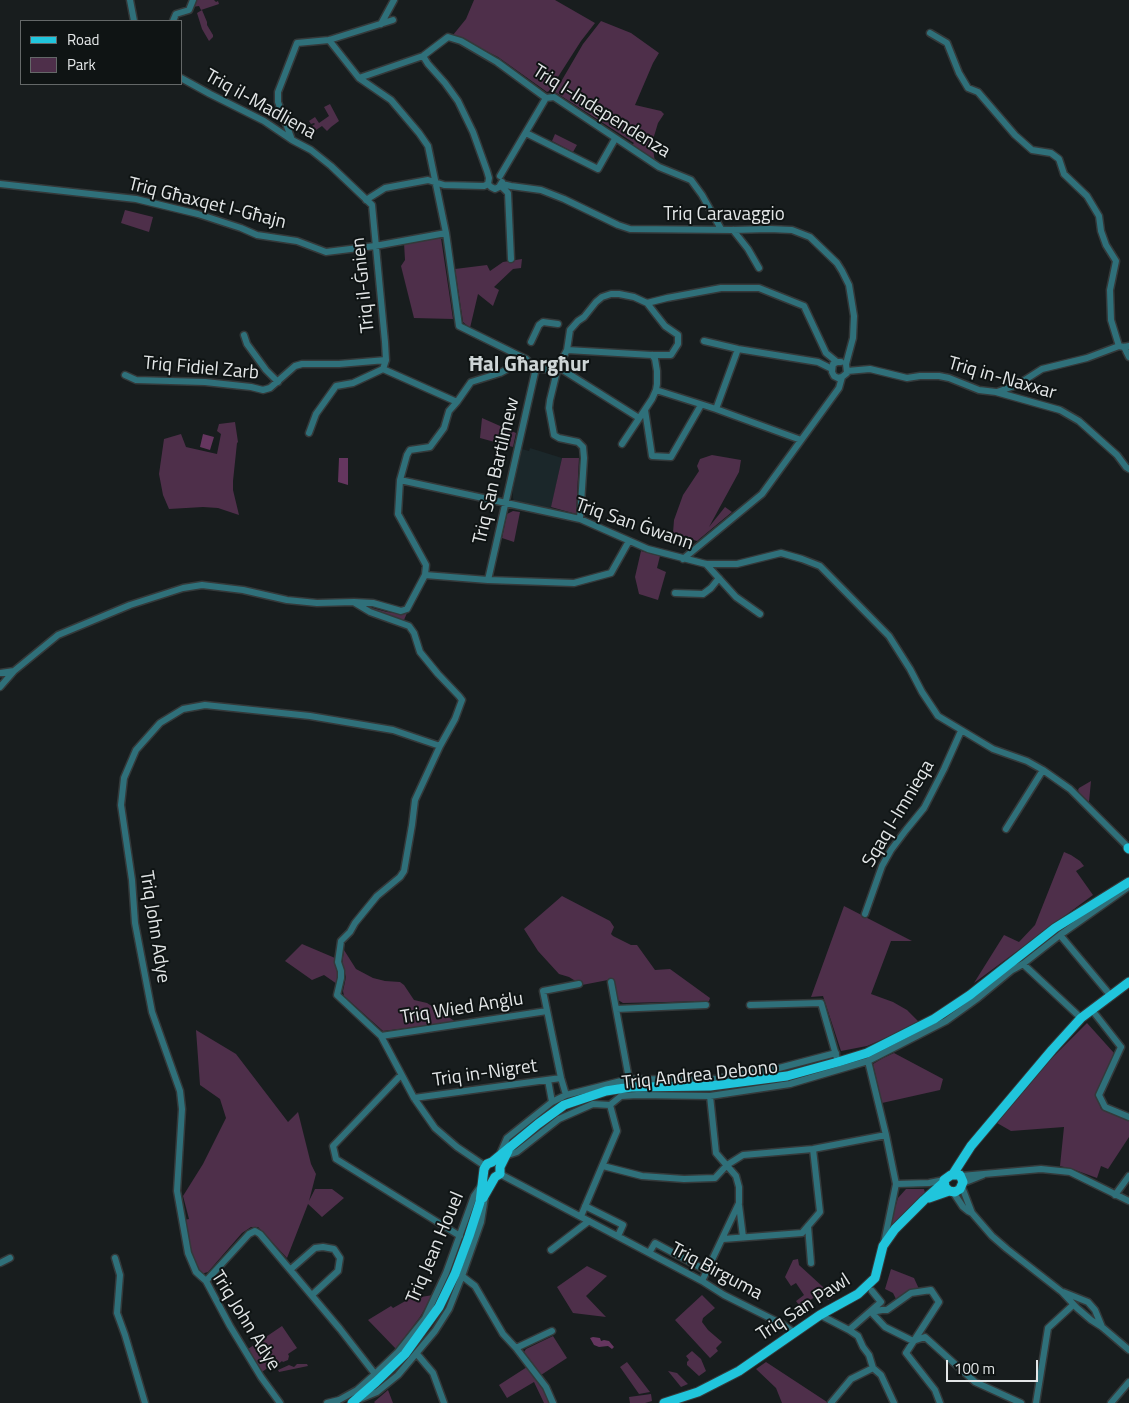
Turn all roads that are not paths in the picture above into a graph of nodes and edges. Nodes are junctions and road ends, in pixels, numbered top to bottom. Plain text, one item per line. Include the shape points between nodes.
1 (130, 0) edge
2 (193, 0) edge
3 (394, 0) edge
4 (134, 20) edge
5 (173, 20) edge
6 (393, 20) dead end
7 (381, 24) junction
8 (930, 33) dead end
9 (329, 40) junction
10 (422, 56) junction
11 (358, 78) junction
12 (182, 79) edge
13 (546, 98) junction
14 (526, 133) junction
15 (615, 138) junction
16 (292, 140) junction
17 (489, 181) junction
18 (436, 182) junction
19 (501, 182) junction
20 (0, 184) edge
21 (366, 200) junction
22 (720, 230) junction
23 (733, 230) junction
24 (446, 233) junction
25 (375, 246) junction
26 (510, 259) dead end
27 (759, 268) dead end
28 (647, 303) junction
29 (558, 324) dead end
30 (244, 335) dead end
31 (704, 341) dead end
32 (531, 342) dead end
33 (1124, 346) edge
34 (738, 349) junction
35 (567, 350) junction
36 (652, 355) junction
37 (1129, 357) edge
38 (526, 359) junction
39 (386, 360) junction
40 (837, 362) junction
41 (558, 367) junction
42 (536, 368) junction
43 (846, 368) junction
44 (383, 369) junction
45 (832, 369) junction
46 (124, 375) dead end
47 (842, 377) junction
48 (278, 382) junction
49 (656, 390) junction
50 (996, 392) junction
51 (458, 402) junction
52 (701, 405) junction
53 (716, 409) junction
54 (645, 410) junction
55 (639, 418) junction
56 (309, 433) dead end
57 (801, 440) junction
58 (622, 444) dead end
59 (1129, 469) edge
60 (400, 480) junction
61 (505, 504) junction
62 (580, 520) junction
63 (630, 541) junction
64 (683, 559) junction
65 (706, 564) junction
66 (425, 575) junction
67 (718, 578) junction
68 (488, 580) junction
69 (675, 593) dead end
70 (354, 602) junction
71 (760, 614) dead end
72 (14, 671) junction
73 (0, 673) edge
74 (0, 687) edge
75 (961, 731) junction
76 (440, 746) junction
77 (1043, 770) junction
78 (1006, 829) dead end
79 (1128, 847) edge
80 (1129, 874) edge
81 (1129, 883) edge
82 (1092, 904) junction
83 (865, 914) dead end
84 (1060, 935) junction
85 (1023, 964) junction
86 (611, 982) dead end
87 (1129, 982) edge
88 (579, 984) dead end
89 (1111, 996) junction
90 (750, 1004) dead end
91 (706, 1005) dead end
92 (616, 1009) junction
93 (1092, 1010) junction
94 (547, 1011) junction
95 (1081, 1018) junction
96 (381, 1036) junction
97 (1121, 1046) junction
98 (1129, 1046) edge
99 (837, 1057) junction
100 (868, 1061) junction
101 (401, 1075) junction
102 (561, 1078) junction
103 (629, 1079) junction
104 (548, 1080) junction
105 (566, 1095) junction
106 (710, 1096) junction
107 (414, 1098) junction
108 (552, 1102) junction
109 (610, 1105) junction
110 (1129, 1117) edge
111 (886, 1135) junction
112 (813, 1149) junction
113 (502, 1156) junction
114 (728, 1165) junction
115 (487, 1166) junction
116 (603, 1166) junction
117 (498, 1173) junction
118 (1129, 1176) edge
119 (960, 1179) junction
120 (944, 1181) junction
121 (896, 1184) junction
122 (484, 1189) junction
123 (951, 1191) junction
124 (1115, 1195) junction
125 (924, 1200) junction
126 (1129, 1201) edge
127 (739, 1203) junction
128 (585, 1206) junction
129 (972, 1213) junction
130 (581, 1216) junction
131 (589, 1221) junction
132 (808, 1226) junction
133 (460, 1236) junction
134 (618, 1236) junction
135 (743, 1237) junction
136 (723, 1239) junction
137 (883, 1246) junction
138 (551, 1250) dead end
139 (649, 1253) junction
140 (10, 1258) dead end
141 (116, 1258) dead end
142 (0, 1262) edge
143 (811, 1263) dead end
144 (290, 1269) junction
145 (707, 1271) junction
146 (462, 1276) junction
147 (206, 1281) junction
148 (702, 1281) junction
149 (872, 1291) dead end
150 (1062, 1292) junction
151 (312, 1295) junction
152 (1073, 1304) junction
153 (871, 1312) junction
154 (820, 1315) junction
155 (1102, 1327) junction
156 (849, 1330) junction
157 (552, 1331) dead end
158 (795, 1333) junction
159 (913, 1341) junction
160 (516, 1348) junction
161 (1129, 1350) edge
162 (417, 1354) junction
163 (872, 1368) junction
164 (376, 1378) junction
165 (1129, 1382) edge
166 (357, 1390) junction
167 (354, 1402) edge
168 (145, 1403) edge
169 (280, 1403) edge
170 (327, 1403) edge
171 (346, 1403) edge
172 (444, 1403) edge
173 (554, 1403) edge
174 (664, 1403) edge
175 (831, 1403) edge
176 (894, 1403) edge
177 (940, 1403) edge
178 (1021, 1403) edge
179 (1036, 1403) edge
180 (1112, 1403) edge

1 - 4 street
2 - 5 street via 189,10 176,14
3 - 7 street
6 - 7 street
7 - 9 street
8 - 33 street via 947,43 968,88 978,92 1032,150 1051,153 1059,159 1064,174 1086,196 1099,216 1106,245 1116,261 1110,290 1111,320
9 - 11 street
9 - 16 street via 297,43 278,92 278,102
10 - 11 street
10 - 13 street, Triq l-Independenza via 448,37 461,41
10 - 17 street via 458,101 473,132
11 - 18 street via 391,100 420,133 428,146
12 - 16 street, Triq il-Madliena via 264,121
13 - 14 street
13 - 15 street, Triq l-Independenza via 554,96
14 - 15 street via 598,169
14 - 19 street
15 - 22 street, Triq l-Independenza via 659,167 691,180
16 - 21 street, Triq il-Madliena via 331,166
17 - 18 street via 484,186
17 - 19 street via 494,174
17 - 19 street, Triq Caravaggio via 493,188
18 - 21 street via 428,180 385,188
18 - 24 street
19 - 22 street, Triq Caravaggio via 564,198 630,229
19 - 26 street via 508,193
20 - 25 street, Triq Għaxqet l-Għajn via 136,199 198,214 257,235 296,241 326,252
21 - 25 street, Triq il-Ġnien via 372,206
22 - 23 street, Triq Caravaggio
23 - 27 street
23 - 43 street, Triq Caravaggio via 792,230 810,237 837,263 849,285 854,316
24 - 25 street, Triq Għaxqet l-Għajn
24 - 38 street via 459,326
25 - 39 street, Triq il-Ġnien
28 - 35 street via 634,296 611,294 602,297 570,330
28 - 36 street via 665,326 678,335 678,344 671,355
28 - 40 street via 721,288 759,288 804,306 826,354
29 - 32 street via 543,322
30 - 48 street via 247,344
31 - 34 street
33 - 37 street
33 - 50 street via 1042,369 1016,385
34 - 45 street via 818,362
34 - 53 street
35 - 36 street
35 - 41 street
36 - 49 street via 657,370
38 - 42 street
38 - 51 street via 500,374 471,382
39 - 44 street, Triq il-Ġnien
39 - 48 street, Triq Fidiel Zarb via 302,364 295,366
40 - 43 street
40 - 45 street
41 - 42 street via 551,370
41 - 55 street
41 - 62 street via 549,408 554,435 578,442 583,447
42 - 61 street, Triq San Bartilmew
43 - 47 street via 847,373
43 - 50 street, Triq in-Naxxar via 870,369 907,378 939,376 979,390
44 - 51 street
44 - 56 street via 353,383 336,386 316,414
45 - 47 street via 834,376
46 - 48 street, Triq Fidiel Zarb via 136,380 205,382 263,390
47 - 57 street via 839,388
49 - 52 street
49 - 54 street
50 - 59 street, Triq in-Naxxar via 1060,410 1078,421
51 - 60 street via 449,411 444,428 430,446 410,450 407,454
52 - 53 street
52 - 54 street via 671,457 652,456
53 - 57 street
54 - 55 street
55 - 58 street
57 - 64 street via 762,494
60 - 61 street, Triq San Ġwann
60 - 66 street via 398,514 426,565
61 - 62 street, Triq San Ġwann
61 - 68 street, Triq San Bartilmew
62 - 63 street, Triq San Ġwann
63 - 64 street, Triq San Ġwann
63 - 68 street via 610,573 574,583
64 - 65 street, Triq San Ġwann
65 - 67 street
65 - 75 street, Triq San Ġwann via 737,564 781,554 820,566 889,636 938,716
66 - 68 street
66 - 70 street via 407,609 401,612 373,603
67 - 69 street via 703,594
67 - 71 street via 736,597
70 - 72 street via 287,600 202,584 130,605 58,635
70 - 76 street via 370,612 409,626 420,652 462,700
72 - 73 street
72 - 74 street
75 - 77 street, Triq San Ġwann via 993,750
75 - 83 street, Sqaq l-Imnieqa via 924,808 882,866
76 - 96 street via 415,800 404,871 377,896 341,941 338,962 341,978 337,995
76 - 147 street, Triq John Adye via 383,728 310,716 205,705 183,709 160,723 136,750 130,763 124,778 121,806 135,923 152,1012 180,1091 182,1109 177,1191 188,1253 196,1272
77 - 78 street
77 - 79 street, Triq San Ġwann via 1070,789
80 - 82 main road, Triq Andrea Debono
81 - 82 main road, Triq Andrea Debono
81 - 84 street, Triq Andrea Debono
82 - 99 main road, Triq Andrea Debono via 1055,928 934,1020 867,1053
84 - 85 street, Triq Andrea Debono
84 - 89 street
85 - 95 street
85 - 100 street, Triq Andrea Debono via 946,1021
86 - 92 street
87 - 89 main road, Triq San Pawl
88 - 94 street via 543,991
89 - 93 main road, Triq San Pawl
90 - 99 street via 821,1003
91 - 92 street
92 - 103 street
93 - 95 main road, Triq San Pawl
93 - 97 street
94 - 96 street, Triq Wied Anġlu
94 - 102 street
95 - 119 main road, Triq San Pawl via 971,1146 964,1157
96 - 101 street
97 - 98 street
97 - 110 street via 1099,1095 1106,1107
99 - 103 street, Triq Andrea Debono via 709,1080
99 - 113 main road, Triq Andrea Debono via 786,1076 710,1086 606,1090 564,1105
100 - 106 street, Triq Andrea Debono via 790,1084
100 - 111 street
101 - 107 street
101 - 133 street via 333,1146 336,1159
102 - 104 street, Triq in-Nigret
102 - 105 street
103 - 105 street, Triq Andrea Debono
104 - 107 street, Triq in-Nigret
104 - 108 street
105 - 108 street, Triq Andrea Debono
106 - 109 street, Triq Andrea Debono via 622,1096
106 - 114 street via 716,1153
107 - 115 street via 435,1128 457,1148
108 - 113 street, Triq Andrea Debono via 507,1138
109 - 113 street, Triq Andrea Debono via 593,1104 559,1119 517,1152
109 - 116 street via 617,1131
111 - 112 street
111 - 121 street
112 - 114 street via 743,1155
112 - 132 street via 820,1212
113 - 115 main road, Triq Andrea Debono
113 - 117 main road, Triq Andrea Debono
114 - 116 street via 715,1178 684,1179 642,1176
114 - 127 street via 738,1182
115 - 117 main road via 497,1163
115 - 117 main road via 490,1178
115 - 122 main road, Triq Jean Houel
116 - 128 street
117 - 122 main road, Triq Jean Houel
117 - 130 street, Triq Birguma
118 - 124 street
119 - 120 main road, Triq San Pawl via 948,1176
119 - 123 main road, Triq San Pawl via 958,1191
119 - 124 street via 977,1174 1041,1169 1070,1172
119 - 129 street
120 - 121 street
120 - 123 main road via 945,1187
120 - 125 main road, Triq San Pawl
121 - 137 street
122 - 133 street, Triq Jean Houel via 474,1196
122 - 146 street, Triq Jean Houel via 481,1222
122 - 164 main road, Triq Jean Houel via 470,1236 439,1307 404,1354
123 - 125 main road, Triq San Pawl
123 - 129 street
124 - 126 street
125 - 137 main road, Triq San Pawl
127 - 135 street
127 - 136 street
128 - 130 street
128 - 134 street via 622,1225
129 - 150 street via 1006,1249
130 - 131 street, Triq Birguma
131 - 134 street, Triq Birguma
131 - 138 street
132 - 135 street via 802,1233
132 - 143 street
133 - 164 street, Triq Jean Houel via 425,1318
134 - 139 street, Triq Birguma
135 - 136 street
136 - 145 street
137 - 154 main road, Triq San Pawl via 875,1278 858,1294
139 - 145 street, Triq Birguma via 655,1243
139 - 148 street, Triq Birguma
140 - 142 street
141 - 168 street via 120,1275 117,1313
144 - 147 street via 255,1231
144 - 151 street
144 - 151 street via 315,1248 334,1249 340,1258 338,1271
145 - 148 street
146 - 160 street via 475,1286 503,1334
146 - 162 street, Triq Jean Houel via 449,1308
147 - 169 street, Triq John Adye via 230,1326
148 - 158 street, Triq Birguma
149 - 153 street via 881,1302
150 - 152 street
150 - 155 street via 1088,1302
151 - 164 street
152 - 155 street
152 - 179 street via 1048,1328
153 - 156 street
153 - 159 street via 885,1327
153 - 159 street via 887,1310 912,1293 931,1290 939,1302
154 - 156 street
154 - 158 main road, Triq San Pawl
155 - 161 street
156 - 163 street via 858,1336
157 - 160 street
158 - 174 main road, Triq San Pawl via 739,1371 698,1392
159 - 177 street via 906,1353 935,1390
159 - 178 street via 925,1337 975,1382
160 - 173 street via 546,1387
162 - 167 street, Triq Jean Houel via 377,1392
162 - 172 street via 433,1373
163 - 175 street via 851,1379
163 - 176 street via 881,1375
164 - 166 street, Triq Jean Houel
164 - 167 main road, Triq Jean Houel
164 - 171 main road, Triq Jean Houel
165 - 180 street
166 - 170 street, Triq Jean Houel
166 - 171 street, Triq Jean Houel

